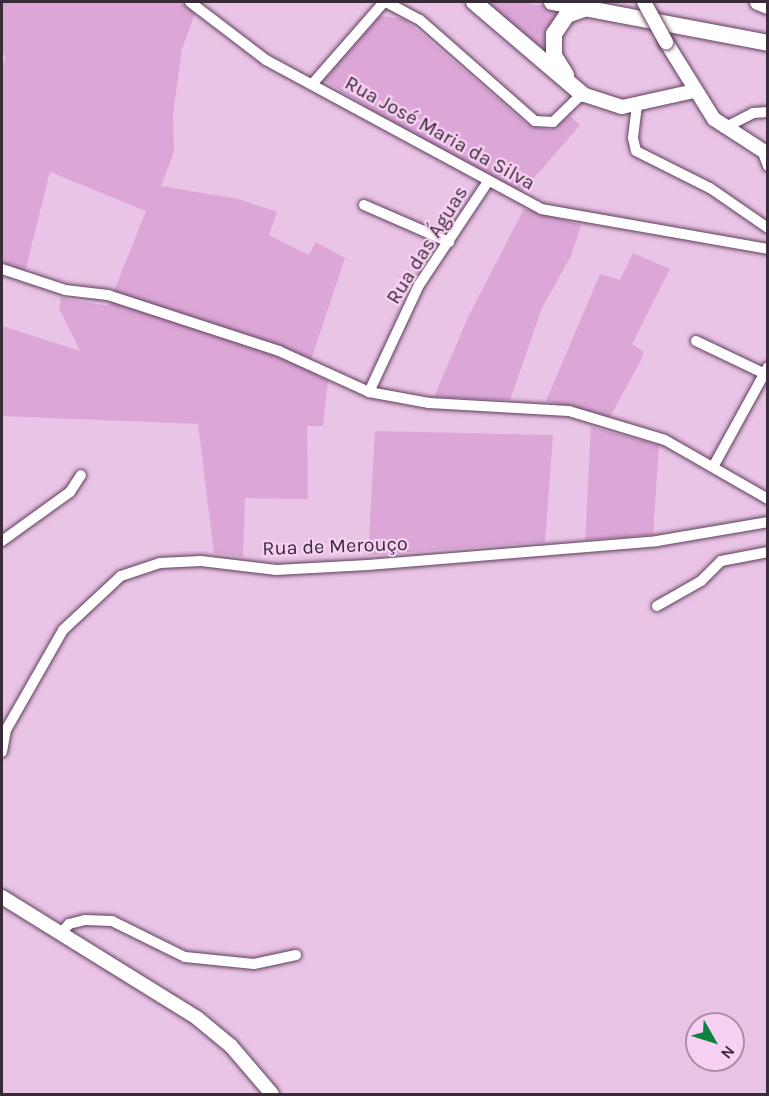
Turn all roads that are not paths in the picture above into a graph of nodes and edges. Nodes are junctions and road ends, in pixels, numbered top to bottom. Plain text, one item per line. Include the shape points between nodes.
1 (190, 2) edge
2 (385, 2) edge
3 (474, 2) edge
4 (552, 2) edge
5 (644, 2) edge
6 (758, 2) edge
7 (590, 4) edge
8 (768, 6) edge
9 (768, 36) edge
10 (768, 43) edge
11 (683, 73) junction
12 (314, 82) junction
13 (694, 91) junction
14 (582, 94) junction
15 (661, 98) junction
16 (637, 105) junction
17 (768, 112) edge
18 (724, 128) junction
19 (765, 153) edge
20 (768, 166) edge
21 (487, 183) junction
22 (364, 205) dead end
23 (768, 228) edge
24 (449, 242) junction
25 (768, 249) edge
26 (2, 269) edge
27 (696, 341) dead end
28 (764, 370) edge
29 (369, 392) junction
30 (713, 467) junction
31 (81, 475) dead end
32 (768, 499) edge
33 (768, 522) edge
34 (2, 541) edge
35 (768, 552) edge
36 (657, 606) dead end
37 (2, 752) edge
38 (2, 897) edge
39 (61, 933) junction
40 (296, 955) dead end
41 (272, 1095) edge

1 - 12 street, Rua José Maria da Silva via 266,60
2 - 12 street
2 - 14 street via 420,20 536,121 553,122
3 - 14 main road
4 - 7 main road
5 - 11 street, bridge
6 - 8 main road
7 - 9 main road
7 - 10 main road
7 - 14 main road via 567,15 552,44 561,70
11 - 13 street
11 - 15 street
12 - 21 street, Rua José Maria da Silva
13 - 15 street
13 - 18 street
14 - 16 street via 607,104
15 - 16 street
16 - 23 street via 633,138 636,151 710,188
17 - 18 street via 753,113
18 - 19 street
19 - 20 street
21 - 24 street, Rua das Águas
21 - 25 street, Rua José Maria da Silva via 541,209
22 - 24 street
24 - 29 street, Rua das Águas via 419,285
26 - 29 street via 65,290 108,295 269,347
27 - 28 street
28 - 30 street
29 - 30 street via 429,403 569,411 665,440
30 - 32 street
31 - 34 street via 70,492
33 - 37 street, Rua de Merouço via 657,541 368,565 276,570 201,561 160,562 121,576 63,630 6,730
35 - 36 street via 721,561 701,580
38 - 39 street
39 - 40 street via 69,924 86,920 112,921 185,957 254,964
39 - 41 street via 196,1018 231,1046

